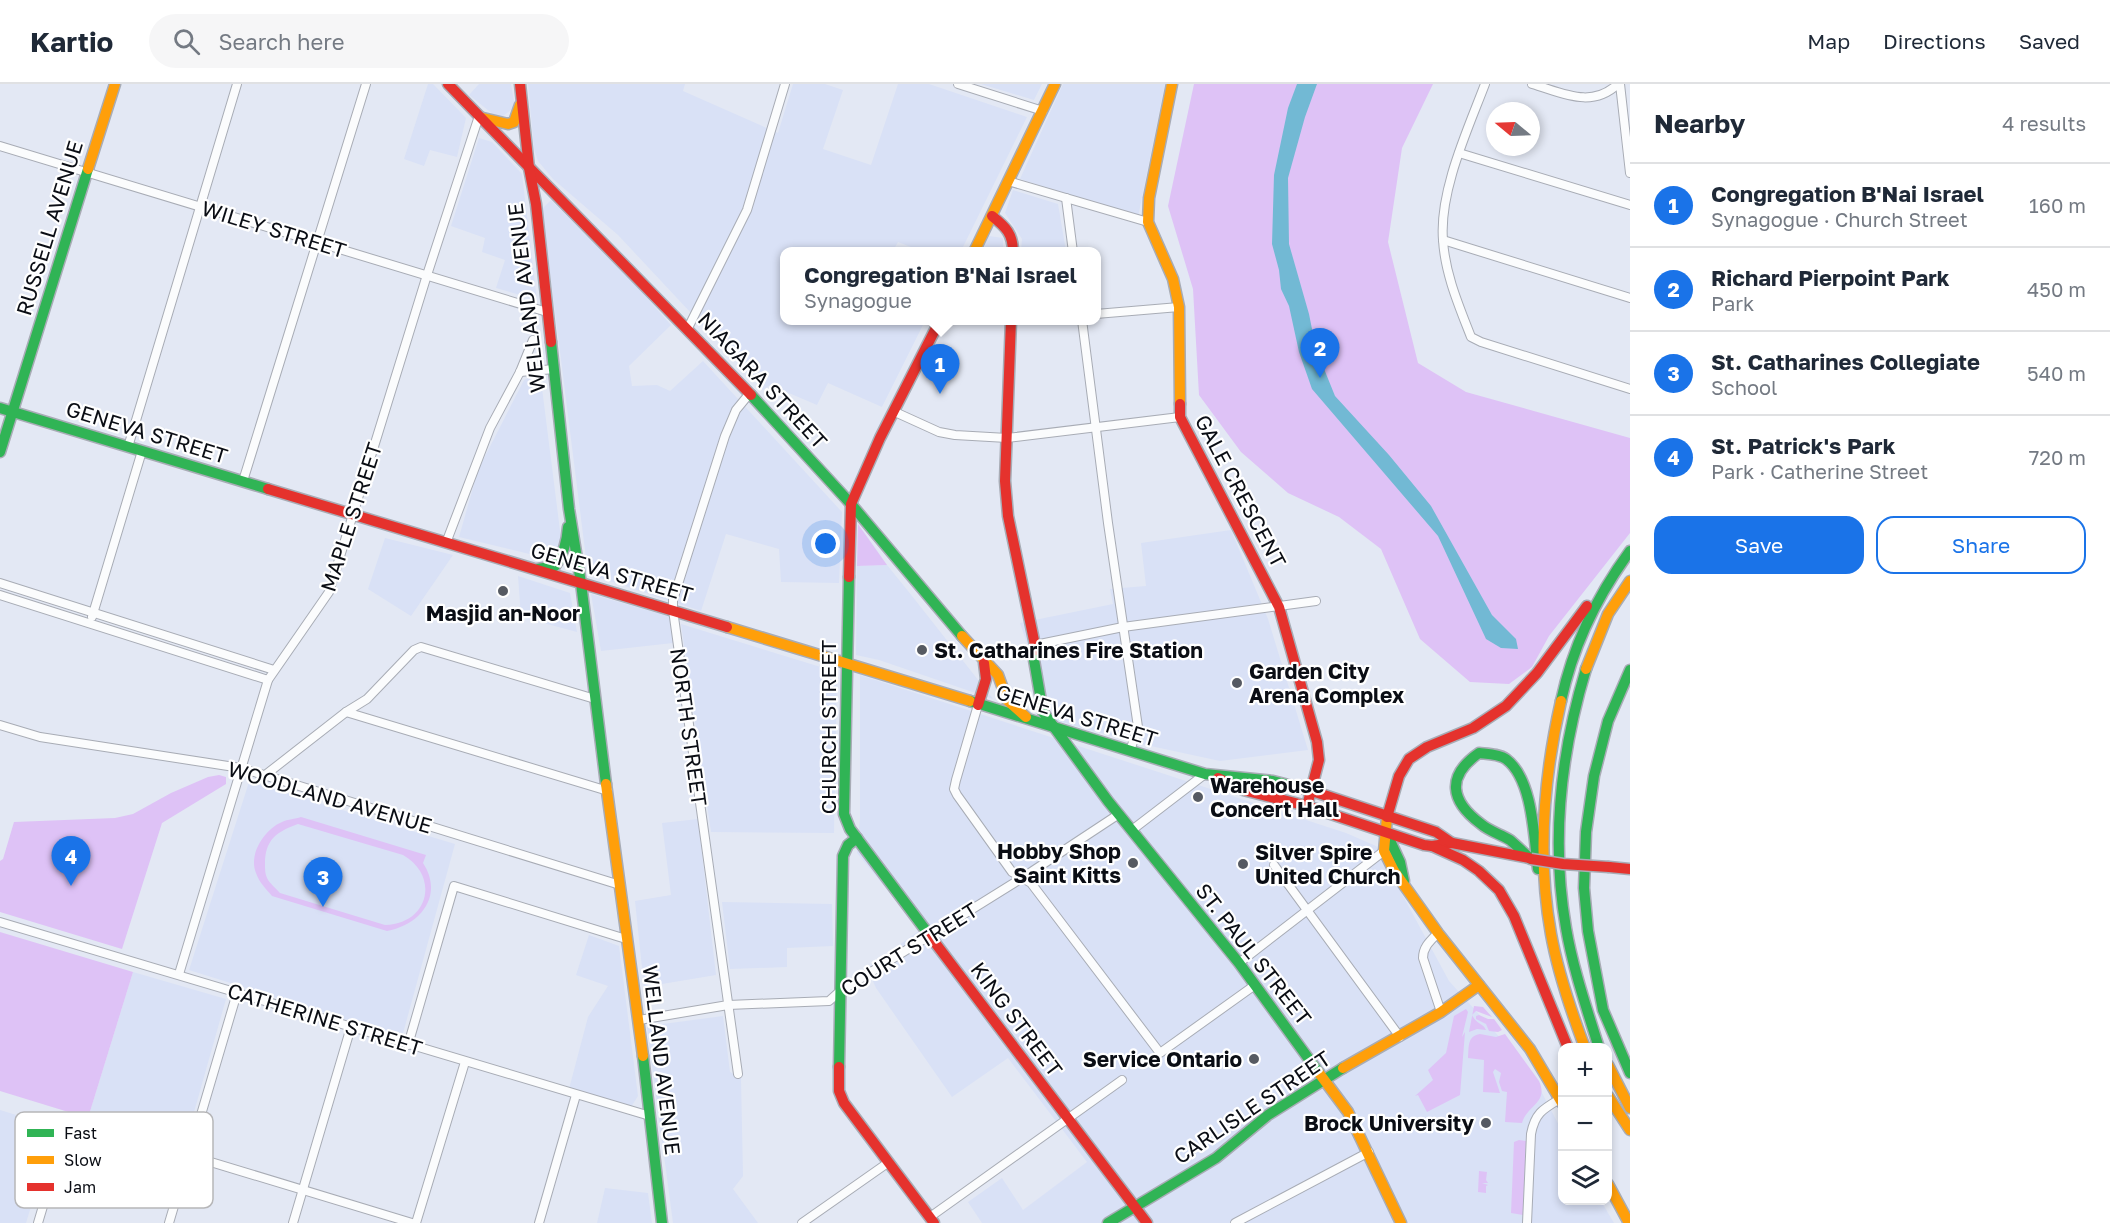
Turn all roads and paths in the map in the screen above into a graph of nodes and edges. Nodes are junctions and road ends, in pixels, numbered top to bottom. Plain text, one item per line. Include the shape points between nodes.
1 (115, 84) edge
2 (237, 84) edge
3 (366, 84) edge
4 (448, 84) edge
5 (785, 84) edge
6 (958, 84) edge
7 (1054, 84) edge
8 (1172, 84) edge
9 (1485, 84) edge
10 (1532, 84) edge
11 (1619, 84) edge
12 (521, 88) edge
13 (1042, 111) junction
14 (479, 116) junction
15 (0, 146) edge
16 (1459, 153) junction
17 (529, 168) junction
18 (86, 172) junction
19 (1630, 173) edge
20 (1008, 181) junction
21 (1066, 198) junction
22 (1630, 205) edge
23 (200, 207) junction
24 (992, 216) junction
25 (1148, 222) junction
26 (1443, 240) junction
27 (317, 242) junction
28 (976, 247) edge
29 (1013, 247) edge
30 (1072, 247) edge
31 (427, 275) junction
32 (1630, 298) edge
33 (1179, 307) junction
34 (547, 312) junction
35 (1101, 314) edge
36 (938, 325) edge
37 (1011, 325) edge
38 (1082, 325) edge
39 (688, 328) junction
40 (533, 340) dead end
41 (554, 369) junction
42 (519, 372) junction
43 (1630, 389) edge
44 (750, 393) junction
45 (0, 408) edge
46 (12, 412) junction
47 (895, 412) junction
48 (1180, 417) junction
49 (1095, 426) junction
50 (1007, 438) junction
51 (128, 447) junction
52 (142, 451) junction
53 (0, 452) edge
54 (243, 481) junction
55 (851, 504) junction
56 (569, 509) junction
57 (354, 516) junction
58 (446, 543) junction
59 (1629, 552) edge
60 (532, 569) junction
61 (1630, 581) edge
62 (581, 583) junction
63 (0, 584) edge
64 (0, 596) edge
65 (1316, 601) dead end
66 (1279, 607) junction
67 (673, 610) junction
68 (93, 614) junction
69 (90, 623) junction
70 (1123, 627) junction
71 (1035, 645) junction
72 (983, 660) junction
73 (847, 663) junction
74 (274, 670) junction
75 (1628, 675) edge
76 (268, 680) junction
77 (596, 699) junction
78 (978, 705) junction
79 (346, 712) junction
80 (1029, 719) junction
81 (0, 725) edge
82 (1052, 726) junction
83 (1130, 751) junction
84 (241, 768) junction
85 (1208, 775) junction
86 (264, 776) junction
87 (608, 791) junction
88 (1311, 792) junction
89 (1307, 806) junction
90 (1119, 814) junction
91 (1387, 817) junction
92 (1132, 830) junction
93 (1387, 834) junction
94 (857, 838) junction
95 (1452, 843) junction
96 (1428, 846) junction
97 (1384, 851) junction
98 (1531, 859) junction
99 (1400, 862) junction
100 (1274, 865) dead end
101 (1630, 869) edge
102 (1022, 878) junction
103 (620, 885) junction
104 (1406, 888) junction
105 (1307, 911) junction
106 (0, 921) edge
107 (1438, 933) junction
108 (930, 936) junction
109 (626, 939) junction
110 (1556, 961) junction
111 (1239, 963) junction
112 (179, 974) junction
113 (1255, 985) junction
114 (1479, 985) junction
115 (839, 992) junction
116 (237, 993) junction
117 (728, 1005) junction
118 (1441, 1012) junction
119 (639, 1020) junction
120 (351, 1027) junction
121 (1400, 1037) junction
122 (1566, 1043) edge
123 (1583, 1043) edge
124 (1598, 1043) edge
125 (408, 1045) junction
126 (465, 1062) junction
127 (1612, 1073) edge
128 (1630, 1073) edge
129 (738, 1074) dead end
130 (1324, 1079) junction
131 (1122, 1080) dead end
132 (576, 1095) junction
133 (1559, 1097) edge
134 (1609, 1097) edge
135 (1558, 1102) edge
136 (1630, 1108) edge
137 (202, 1112) edge
138 (650, 1116) junction
139 (1612, 1118) edge
140 (1068, 1119) junction
141 (1630, 1130) edge
142 (1630, 1139) edge
143 (1369, 1152) junction
144 (213, 1162) edge
145 (889, 1162) junction
146 (303, 1189) junction
147 (1612, 1191) edge
148 (1134, 1206) junction
149 (42, 1208) edge
150 (173, 1208) edge
151 (932, 1220) edge
152 (38, 1223) edge
153 (169, 1223) edge
154 (293, 1223) edge
155 (414, 1223) edge
156 (539, 1223) edge
157 (662, 1223) edge
158 (802, 1223) edge
159 (1108, 1223) edge
160 (1147, 1223) edge
161 (1234, 1223) edge
162 (1401, 1223) edge
163 (1527, 1223) edge
164 (1629, 1223) edge

1 - 18 main road, RUSSELL AVENUE
2 - 23 street
3 - 27 street
4 - 14 main road, NIAGARA STREET
5 - 39 street via 747,210
6 - 13 street
7 - 13 main road
8 - 25 main road, GALE CRESCENT via 1149,198
9 - 16 street
10 - 11 street via 1581,98 1594,98
11 - 19 street
12 - 14 main road via 514,122 501,123
12 - 17 main road, WELLAND AVENUE
13 - 20 main road
14 - 17 main road, NIAGARA STREET
14 - 31 street, MAPLE STREET
15 - 18 street, WILEY STREET
16 - 22 street
16 - 26 street via 1444,208
17 - 34 main road, WELLAND AVENUE
17 - 39 main road, NIAGARA STREET
18 - 23 street, WILEY STREET
18 - 46 main road, RUSSELL AVENUE
20 - 21 street
20 - 24 main road
21 - 25 street
21 - 30 street
23 - 27 street, WILEY STREET
23 - 51 street
24 - 28 main road
24 - 29 main road via 1012,233
25 - 33 main road, GALE CRESCENT via 1173,279
26 - 32 street
26 - 43 street via 1453,292 1471,337
27 - 31 street, WILEY STREET
27 - 54 street
31 - 34 street, WILEY STREET
31 - 57 street, MAPLE STREET
33 - 35 street
33 - 48 main road, GALE CRESCENT
34 - 41 main road, WELLAND AVENUE
36 - 47 main road, CHURCH STREET
37 - 50 main road
38 - 49 street
39 - 44 main road, NIAGARA STREET
40 - 42 street
41 - 42 street
41 - 56 main road, WELLAND AVENUE
42 - 58 street via 490,428
44 - 55 main road, NIAGARA STREET
44 - 67 street, NORTH STREET via 736,410 725,436
45 - 46 main road, GENEVA STREET
46 - 51 main road, GENEVA STREET
46 - 53 main road, RUSSELL AVENUE
47 - 50 street via 939,432
47 - 55 main road, CHURCH STREET
48 - 49 street
48 - 66 main road, GALE CRESCENT
49 - 50 street
49 - 70 street
50 - 71 main road via 1008,516
51 - 52 main road, GENEVA STREET
52 - 54 main road, GENEVA STREET
52 - 68 street
54 - 57 main road, GENEVA STREET
55 - 72 main road, NIAGARA STREET
55 - 73 main road, CHURCH STREET
56 - 60 main road via 562,558 555,566
56 - 62 main road, WELLAND AVENUE
57 - 58 main road, GENEVA STREET
57 - 74 street, MAPLE STREET via 330,592
58 - 60 main road, GENEVA STREET
59 - 91 main road via 1537,673 1506,706 1485,722 1409,759 1398,776
59 - 110 main road via 1589,616 1560,702 1553,739 1545,839 1550,928
60 - 62 main road, GENEVA STREET
61 - 124 main road via 1604,621 1590,654 1566,748 1560,796 1560,886 1565,928
62 - 67 main road, GENEVA STREET
62 - 77 main road, WELLAND AVENUE
63 - 68 street
64 - 69 street
65 - 66 street
66 - 70 street
66 - 88 main road, GALE CRESCENT via 1317,742 1319,760
67 - 73 main road, GENEVA STREET
67 - 117 street, NORTH STREET
68 - 69 street
68 - 74 street
69 - 76 street
70 - 71 street
70 - 83 street via 1138,727
71 - 82 main road
72 - 78 main road via 987,678
72 - 80 main road, NIAGARA STREET via 998,675 1007,700
73 - 78 main road, GENEVA STREET
73 - 94 main road, CHURCH STREET via 844,814
74 - 76 street, MAPLE STREET
75 - 128 main road via 1601,748 1592,788 1584,890 1589,941 1604,1014
76 - 84 street, MAPLE STREET
77 - 79 street via 421,647 367,699
77 - 87 main road, WELLAND AVENUE
78 - 80 main road, GENEVA STREET
78 - 102 street via 954,789 1012,872
79 - 86 street
79 - 87 street
80 - 82 main road, GENEVA STREET
81 - 84 street, WOODLAND AVENUE via 40,737
82 - 83 main road, GENEVA STREET
82 - 90 main road, ST. PAUL STREET
83 - 85 main road, GENEVA STREET
84 - 86 street, WOODLAND AVENUE
84 - 112 street, MAPLE STREET
85 - 88 main road, GENEVA STREET via 1249,777
85 - 89 main road, GENEVA STREET
85 - 92 street
86 - 103 street, WOODLAND AVENUE
87 - 103 main road, WELLAND AVENUE
88 - 89 main road, GALE CRESCENT
88 - 91 main road, GENEVA STREET
89 - 93 main road, GENEVA STREET
90 - 92 main road, ST. PAUL STREET
90 - 102 street, COURT STREET
91 - 93 main road
91 - 95 main road, GENEVA STREET via 1436,832
92 - 111 main road, ST. PAUL STREET
93 - 96 main road, GENEVA STREET
93 - 97 main road
93 - 99 main road
94 - 108 main road, KING STREET
94 - 115 main road, CHURCH STREET via 843,856
95 - 96 main road, GENEVA STREET
95 - 98 main road, GENEVA STREET
96 - 99 main road via 1407,846 1400,852
96 - 122 main road via 1463,860 1499,890 1514,916
97 - 104 main road
97 - 105 street
98 - 101 main road, GENEVA STREET, bridge
98 - 110 main road via 1510,841 1482,826 1464,809 1456,794 1456,777 1461,768 1479,753 1505,758 1520,774
99 - 104 main road
100 - 105 street
102 - 108 street, COURT STREET
102 - 113 street via 1031,883 1160,1053
103 - 109 main road, WELLAND AVENUE
104 - 107 main road
105 - 111 street
105 - 121 street
106 - 112 street, CATHERINE STREET
107 - 114 main road
107 - 118 street via 1426,945 1423,958
108 - 115 street, COURT STREET
108 - 140 main road, KING STREET
109 - 119 main road, WELLAND AVENUE
109 - 125 street via 454,886
110 - 123 main road
111 - 113 main road, ST. PAUL STREET
112 - 116 street, CATHERINE STREET
113 - 130 main road, ST. PAUL STREET
114 - 118 main road, CARLISLE STREET
114 - 133 main road via 1530,1049
115 - 117 street, COURT STREET via 829,1001
115 - 145 main road, CHURCH STREET via 839,1091
116 - 120 street, CATHERINE STREET
116 - 137 street
117 - 119 street, COURT STREET
117 - 129 street, NORTH STREET
118 - 121 main road, CARLISLE STREET
119 - 138 main road, WELLAND AVENUE
120 - 125 street, CATHERINE STREET
120 - 146 street
121 - 130 main road, CARLISLE STREET
125 - 126 street, CATHERINE STREET
126 - 132 street, CATHERINE STREET
126 - 155 street
127 - 136 main road
130 - 143 main road, ST. PAUL STREET via 1348,1112
130 - 148 main road, CARLISLE STREET via 1268,1114 1232,1147
131 - 140 street
132 - 138 street, CATHERINE STREET
132 - 156 street
134 - 141 main road
135 - 163 street via 1534,1120
138 - 157 main road, WELLAND AVENUE
139 - 142 main road
140 - 148 main road, KING STREET
140 - 151 street
143 - 161 street
143 - 162 main road, ST. PAUL STREET
144 - 146 street
145 - 151 main road, CHURCH STREET
145 - 158 street
146 - 154 street
146 - 155 street
147 - 164 main road
148 - 159 main road, CARLISLE STREET
148 - 160 main road, KING STREET
149 - 152 street
150 - 153 street

